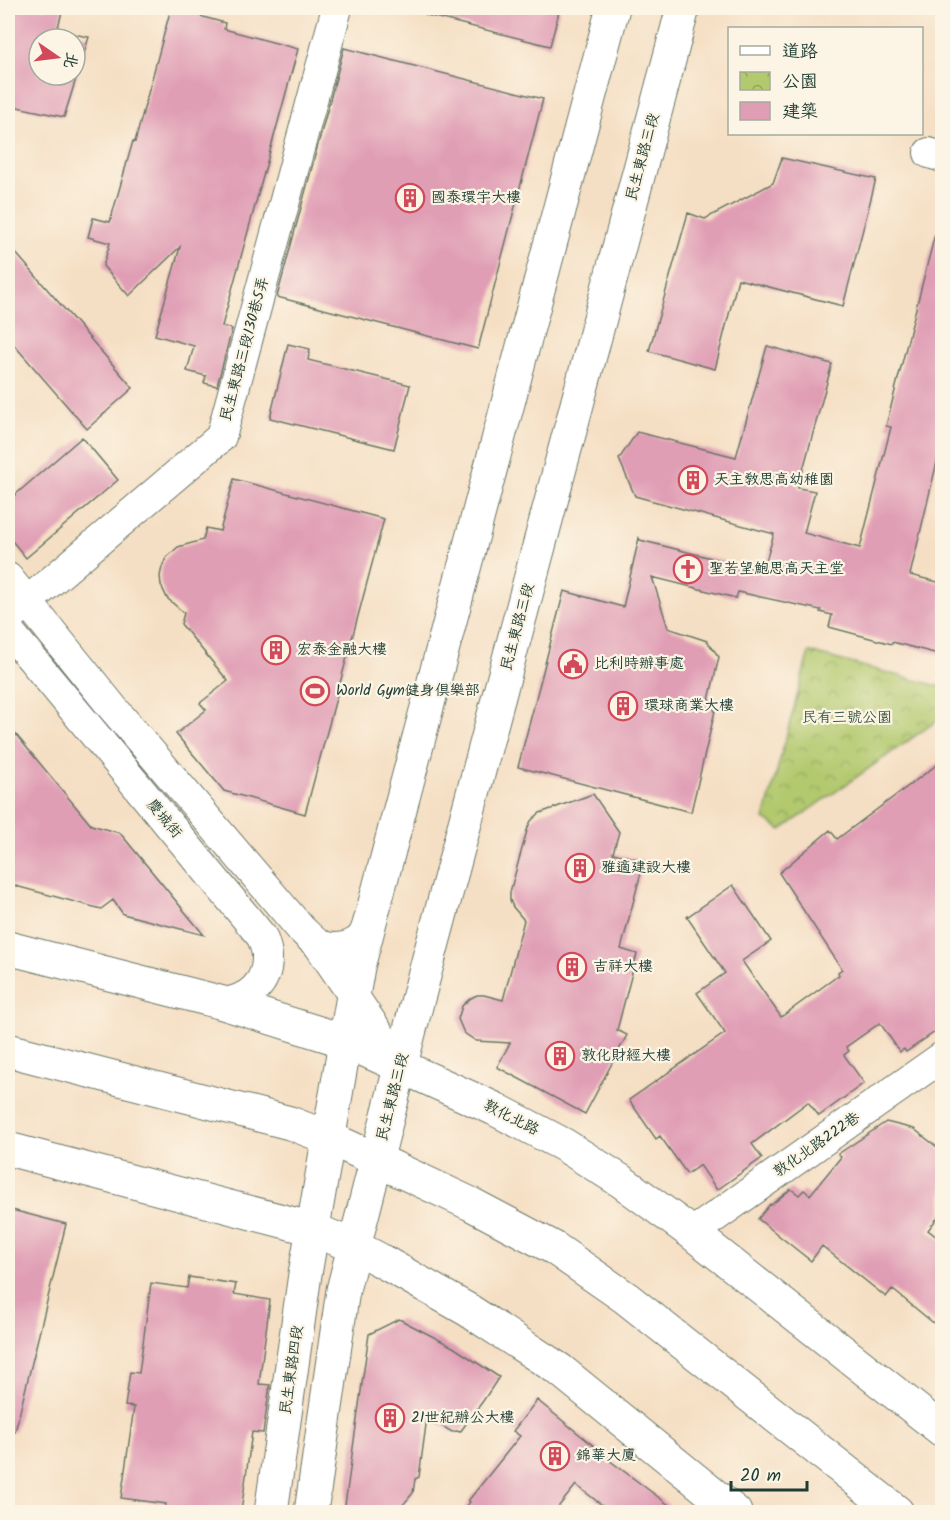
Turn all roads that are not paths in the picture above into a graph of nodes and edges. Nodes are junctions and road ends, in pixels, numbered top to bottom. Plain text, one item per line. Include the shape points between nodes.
1 (613, 8) edge
2 (683, 8) edge
3 (335, 16) edge
4 (8, 578) edge
5 (17, 610) edge
6 (8, 630) edge
7 (372, 912) junction
8 (318, 944) junction
9 (8, 948) edge
10 (353, 995) junction
11 (223, 1003) junction
12 (345, 1041) junction
13 (8, 1050) edge
14 (942, 1058) edge
15 (401, 1066) junction
16 (329, 1138) junction
17 (8, 1149) edge
18 (377, 1160) junction
19 (313, 1229) junction
20 (692, 1233) junction
21 (355, 1247) junction
22 (942, 1430) edge
23 (271, 1512) edge
24 (311, 1512) edge
25 (735, 1512) edge
26 (897, 1512) edge

1 - 7 street
2 - 15 street, 民生東路三段
3 - 5 street, 民生東路三段130巷5弄 via 221,437
4 - 5 street
5 - 8 street via 113,708
6 - 11 street, 慶城街 via 262,937 267,953 263,977 246,996
7 - 8 street via 364,935 354,943 343,948
7 - 10 street
8 - 10 street
9 - 11 street, 敦化北路
10 - 12 street
10 - 15 street
11 - 12 street, 敦化北路
12 - 15 street, 敦化北路
12 - 16 street
13 - 16 street via 273,1118
14 - 20 street, 敦化北路222巷
15 - 18 street, 民生東路三段
15 - 20 street, 敦化北路 via 564,1145
16 - 18 street
16 - 19 street
17 - 19 street
18 - 21 street, 民生東路三段
18 - 26 street via 554,1248 626,1298
19 - 21 street
19 - 23 street, 民生東路四段
20 - 22 street, 敦化北路
21 - 24 street via 343,1290
21 - 25 street via 468,1310 560,1370

